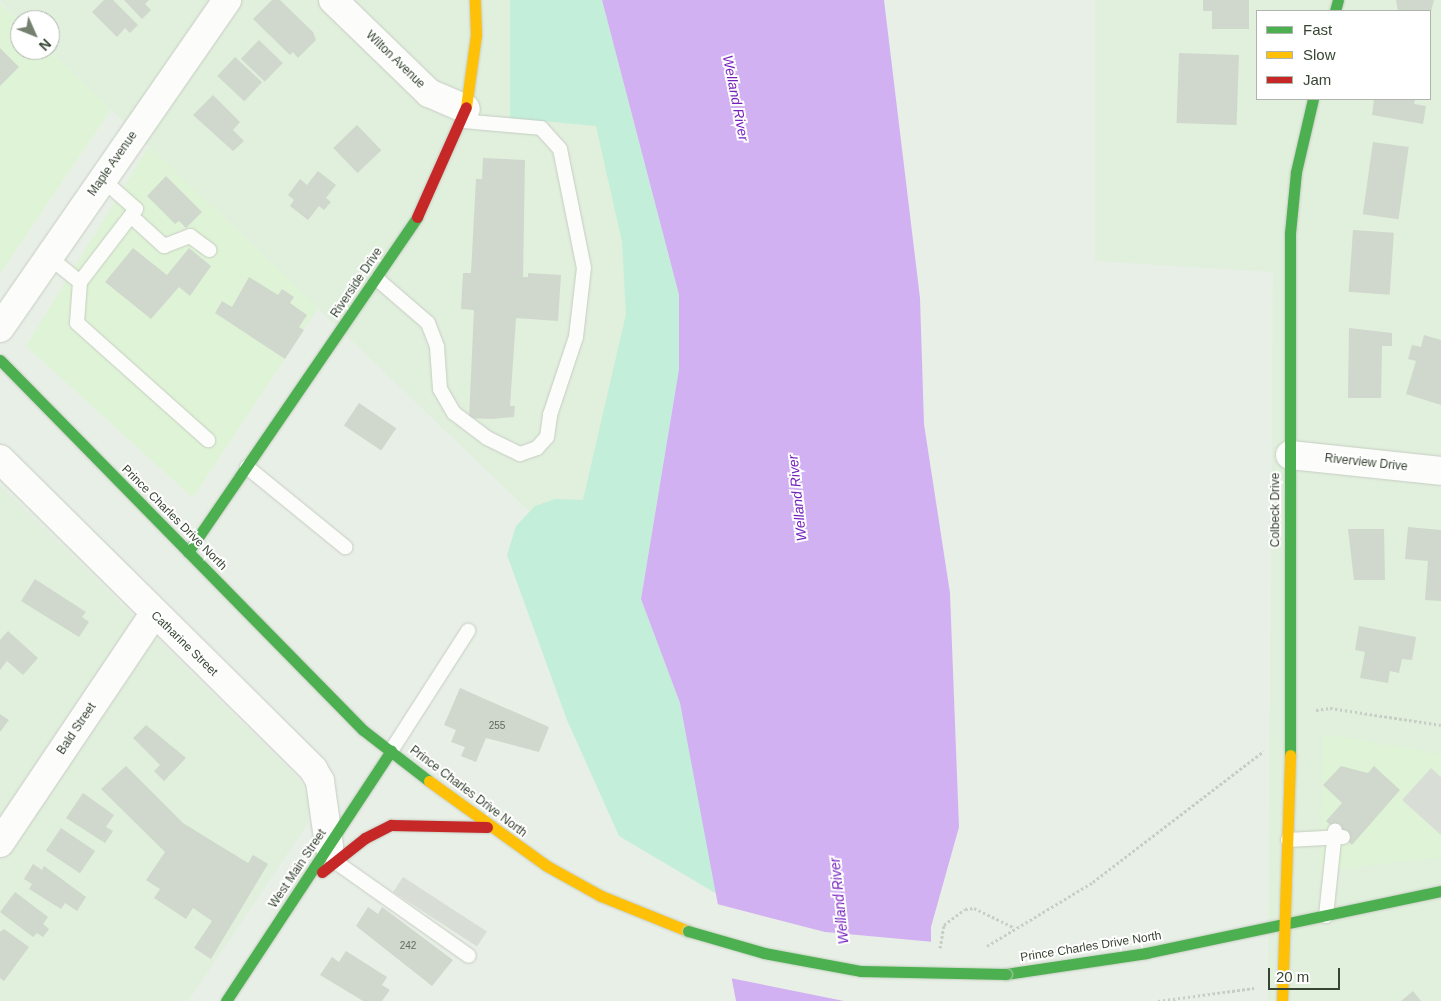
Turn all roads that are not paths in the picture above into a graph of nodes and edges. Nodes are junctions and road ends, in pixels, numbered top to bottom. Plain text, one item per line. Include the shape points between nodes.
1 (227, 0) edge
2 (332, 0) edge
3 (476, 0) edge
4 (1312, 100) edge
5 (464, 115) junction
6 (103, 180) junction
7 (131, 216) junction
8 (209, 250) dead end
9 (49, 257) junction
10 (377, 279) junction
11 (80, 282) junction
12 (0, 328) edge
13 (0, 360) edge
14 (208, 440) dead end
15 (1290, 455) junction
16 (0, 459) edge
17 (247, 467) junction
18 (1441, 471) edge
19 (345, 547) dead end
20 (188, 552) junction
21 (154, 614) junction
22 (468, 631) dead end
23 (391, 751) junction
24 (488, 827) junction
25 (1288, 840) junction
26 (0, 843) edge
27 (330, 854) junction
28 (1441, 891) edge
29 (1326, 916) junction
30 (1285, 923) junction
31 (469, 956) dead end
32 (226, 1001) edge
33 (1282, 1001) edge

1 - 6 street, Maple Avenue
2 - 5 street, Wilton Avenue via 429,93
3 - 5 main road, Riverside Drive via 476,35
4 - 15 main road, Colbeck Drive via 1296,172 1290,233
5 - 10 main road, Riverside Drive via 426,204
5 - 10 lane via 541,128 560,149 584,268 576,337 550,415 547,437 537,448 520,454 487,438 454,413 440,389 437,347 428,323
6 - 7 lane via 136,208
6 - 9 street, Maple Avenue
7 - 8 lane via 164,246 190,236
7 - 11 lane
9 - 11 lane
9 - 12 street, Maple Avenue
10 - 17 main road, Riverside Drive
11 - 14 lane via 77,324
13 - 20 main road, Prince Charles Drive North
15 - 18 street, Riverview Drive
15 - 25 main road, Colbeck Drive
16 - 21 street, Catharine Street
17 - 19 lane
17 - 20 main road, Riverside Drive
20 - 23 main road, Prince Charles Drive North via 363,730
21 - 26 street, Bald Street
21 - 27 street, Catharine Street via 317,775
22 - 23 lane
23 - 24 main road, Prince Charles Drive North
23 - 27 main road, West Main Street
24 - 27 main road via 397,824
24 - 30 main road, Prince Charles Drive North, bridge via 601,896 688,931 764,953 861,971 1006,974 1074,966
25 - 29 lane via 1337,835
25 - 30 main road, Colbeck Drive
27 - 31 lane
27 - 32 main road, West Main Street via 306,882
28 - 29 main road, Prince Charles Drive North
29 - 30 main road, Prince Charles Drive North
30 - 33 main road, Colbeck Drive

